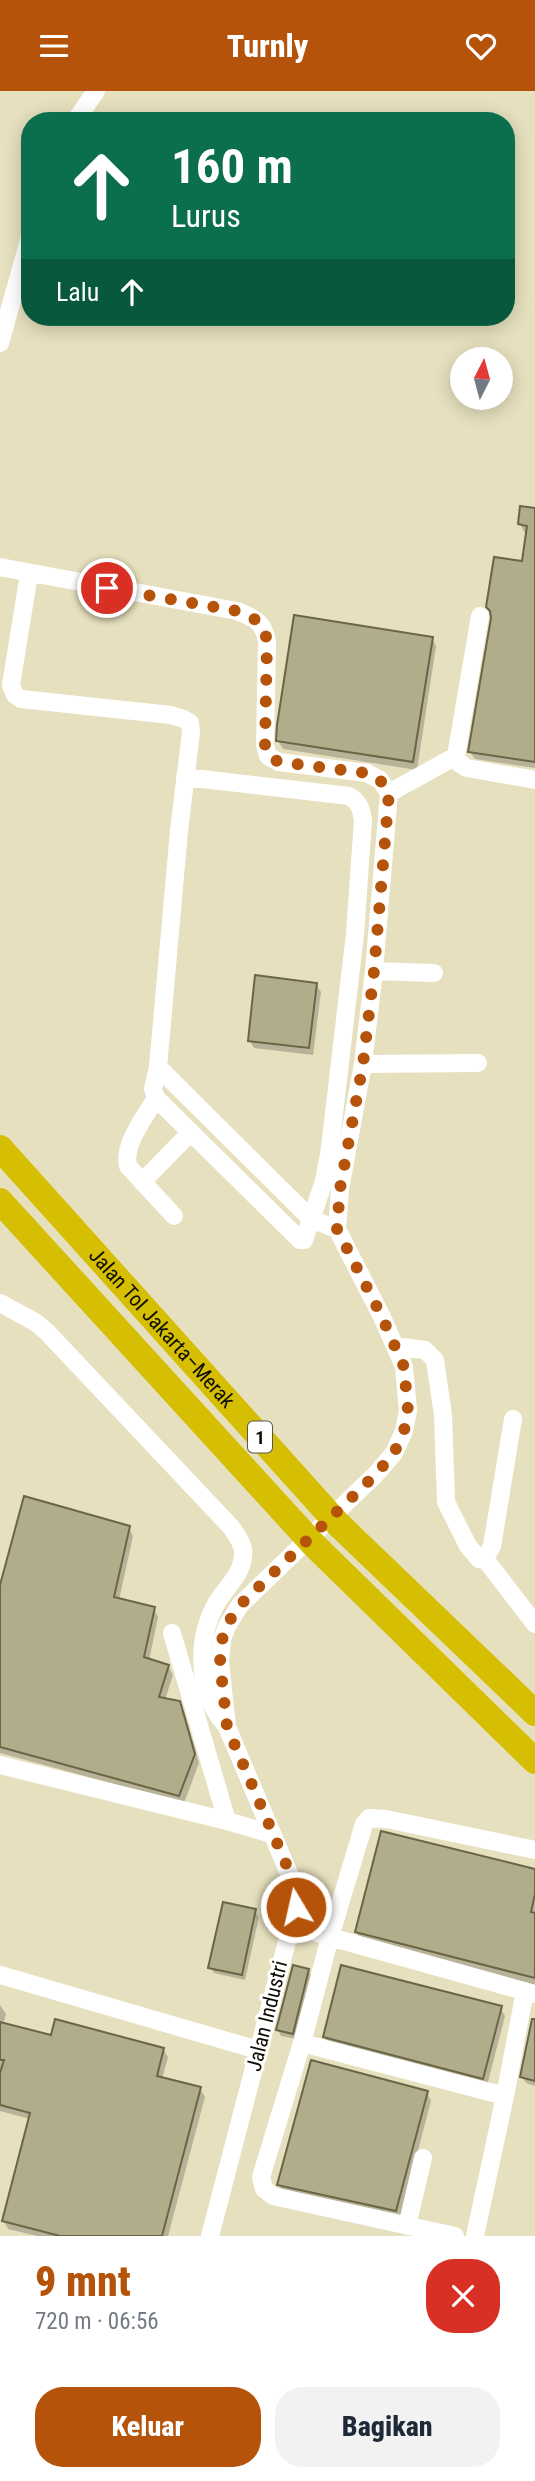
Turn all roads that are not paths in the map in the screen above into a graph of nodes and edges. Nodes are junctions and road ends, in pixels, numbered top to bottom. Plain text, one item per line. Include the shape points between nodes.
1 (96, 91) edge
2 (81, 112) edge
3 (21, 269) edge
4 (0, 343) edge
5 (0, 567) edge
6 (29, 574) junction
7 (480, 616) dead end
8 (456, 756) junction
9 (186, 777) junction
10 (535, 780) edge
11 (389, 793) junction
12 (374, 971) junction
13 (434, 973) dead end
14 (478, 1063) dead end
15 (363, 1064) junction
16 (158, 1067) junction
17 (156, 1098) junction
18 (191, 1132) junction
19 (0, 1148) edge
20 (142, 1182) junction
21 (0, 1201) edge
22 (174, 1216) dead end
23 (311, 1219) junction
24 (337, 1229) junction
25 (0, 1303) edge
26 (395, 1346) junction
27 (513, 1419) dead end
28 (485, 1559) junction
29 (535, 1624) edge
30 (172, 1633) dead end
31 (535, 1713) edge
32 (227, 1727) junction
33 (535, 1761) edge
34 (0, 1765) edge
35 (227, 1821) junction
36 (272, 1834) junction
37 (535, 1850) edge
38 (290, 1924) junction
39 (330, 1937) junction
40 (0, 1975) edge
41 (530, 1992) edge
42 (302, 2043) junction
43 (258, 2050) junction
44 (505, 2096) junction
45 (423, 2158) dead end
46 (407, 2227) junction
47 (210, 2236) edge
48 (455, 2236) edge
49 (475, 2236) edge

1 - 2 street
3 - 4 street
5 - 6 street
6 - 9 street via 11,685 15,695 187,720 191,732
6 - 11 street via 254,617 265,627 267,642 268,756 279,762 367,773 380,780
7 - 8 street
8 - 10 street via 467,768
8 - 11 street
9 - 16 street
9 - 23 street via 349,796 361,809 356,921 338,1091 324,1181
11 - 12 street
12 - 13 street
12 - 15 street
14 - 15 street
15 - 24 street
16 - 17 street via 153,1089
16 - 23 street
17 - 18 street
17 - 20 street via 126,1158
18 - 20 street
18 - 23 street via 300,1240 304,1240
19 - 31 highway, Jalan Tol Jakarta–Merak / 1 via 338,1524
20 - 22 street
21 - 33 highway, Jalan Tol Jakarta–Merak / 1 via 314,1545
23 - 24 street
24 - 26 street, Jalan Industri
25 - 32 street via 47,1332 239,1538 244,1554 240,1568 218,1601 203,1641 207,1689 215,1713
26 - 28 street via 425,1350 435,1360 443,1415 446,1502 468,1546 479,1559
26 - 32 street, Jalan Industri via 404,1367 408,1411 404,1431 394,1453 376,1474 240,1605 226,1626 220,1662
27 - 28 street via 492,1546
28 - 29 street
30 - 35 street
32 - 36 street, Jalan Industri
34 - 35 street
35 - 36 street
36 - 38 street, Jalan Industri via 296,1891
37 - 39 street via 369,1818
38 - 39 street
38 - 43 street, Jalan Industri
39 - 41 street
39 - 42 street
40 - 43 street
41 - 44 street
42 - 44 street
42 - 46 street via 261,2177 264,2189 272,2196
43 - 47 street, Jalan Industri
44 - 49 street
45 - 46 street
46 - 48 street

